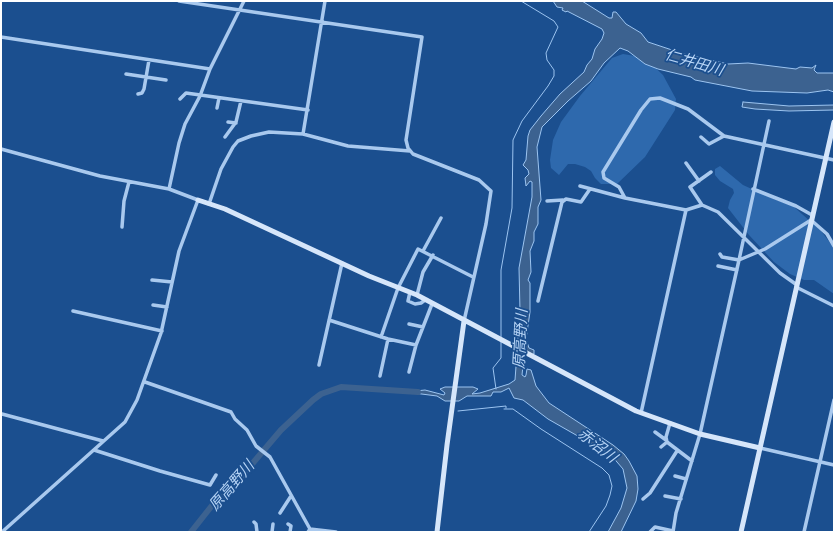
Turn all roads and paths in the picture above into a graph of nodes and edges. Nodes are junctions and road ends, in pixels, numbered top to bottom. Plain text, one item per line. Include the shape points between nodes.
1 (179, 1) edge
2 (244, 1) edge
3 (325, 1) edge
4 (239, 10) junction
5 (321, 23) junction
6 (1, 37) edge
7 (149, 60) junction
8 (210, 69) junction
9 (126, 74) dead end
10 (147, 77) junction
11 (166, 80) dead end
12 (138, 94) dead end
13 (200, 96) junction
14 (219, 98) junction
15 (180, 99) dead end
16 (241, 101) junction
17 (216, 108) dead end
18 (308, 110) junction
19 (769, 121) dead end
20 (228, 122) dead end
21 (834, 122) edge
22 (236, 123) junction
23 (303, 134) junction
24 (724, 136) junction
25 (225, 137) dead end
26 (701, 137) dead end
27 (764, 145) junction
28 (1, 149) edge
29 (410, 151) junction
30 (825, 158) junction
31 (834, 160) edge
32 (686, 163) dead end
33 (712, 172) dead end
34 (699, 181) junction
35 (129, 182) junction
36 (580, 186) dead end
37 (590, 189) junction
38 (753, 189) junction
39 (169, 190) junction
40 (625, 198) junction
41 (198, 200) junction
42 (564, 200) junction
43 (548, 201) dead end
44 (209, 204) junction
45 (702, 205) junction
46 (686, 210) junction
47 (441, 218) dead end
48 (811, 218) junction
49 (122, 228) dead end
50 (744, 237) junction
51 (834, 246) edge
52 (423, 251) junction
53 (759, 253) junction
54 (720, 254) dead end
55 (432, 255) junction
56 (739, 260) junction
57 (342, 263) junction
58 (718, 266) dead end
59 (737, 270) junction
60 (473, 278) junction
61 (152, 280) dead end
62 (172, 282) junction
63 (796, 286) junction
64 (398, 288) junction
65 (410, 292) junction
66 (417, 295) junction
67 (425, 300) junction
68 (538, 301) dead end
69 (432, 304) junction
70 (153, 305) dead end
71 (834, 306) edge
72 (167, 307) junction
73 (73, 311) dead end
74 (329, 320) junction
75 (464, 321) junction
76 (409, 324) dead end
77 (423, 327) junction
78 (162, 331) junction
79 (381, 337) junction
80 (388, 339) junction
81 (416, 346) junction
82 (319, 365) dead end
83 (409, 372) dead end
84 (380, 376) dead end
85 (145, 382) junction
86 (834, 400) edge
87 (641, 413) junction
88 (2, 414) dead end
89 (670, 423) junction
90 (655, 432) dead end
91 (700, 434) junction
92 (104, 441) junction
93 (666, 441) junction
94 (661, 447) dead end
95 (760, 448) junction
96 (94, 450) junction
97 (677, 451) junction
98 (692, 461) junction
99 (820, 462) junction
100 (834, 465) edge
101 (216, 475) dead end
102 (675, 476) dead end
103 (686, 479) junction
104 (291, 496) junction
105 (666, 496) dead end
106 (643, 499) dead end
107 (680, 499) junction
108 (280, 513) dead end
109 (254, 522) dead end
110 (273, 524) dead end
111 (288, 524) dead end
112 (309, 530) edge
113 (673, 531) edge
114 (2, 532) edge
115 (257, 532) edge
116 (272, 532) edge
117 (290, 532) edge
118 (336, 532) edge
119 (437, 532) edge
120 (650, 532) edge
121 (741, 532) edge
122 (804, 532) edge

1 - 4 street
2 - 4 street
3 - 5 street
4 - 5 street
4 - 8 street
5 - 18 street
5 - 29 street via 422,37 406,140
6 - 7 street
7 - 8 street
7 - 10 street
8 - 13 street
9 - 10 street
10 - 11 street
10 - 12 street via 143,92
13 - 14 street
13 - 15 street via 185,93
13 - 39 street via 185,124
14 - 16 street
14 - 17 street
16 - 18 street
16 - 22 street
18 - 23 street
19 - 27 street
20 - 22 street
21 - 30 street
22 - 25 street
23 - 29 street via 348,146
23 - 44 street via 269,132 238,142 221,169
24 - 26 street via 709,144
24 - 27 street
24 - 40 street via 688,108 657,97 647,101 603,172 604,178 619,187
27 - 30 street
27 - 38 street
28 - 35 street
29 - 60 street via 479,180 491,191
30 - 31 street
30 - 48 street
32 - 34 street
33 - 34 street
34 - 45 street via 690,187
35 - 39 street
35 - 49 street via 124,201
36 - 37 street
37 - 40 street
37 - 42 street via 581,202
38 - 48 street via 796,206
38 - 50 street
39 - 41 street
40 - 46 street
41 - 44 street
41 - 62 street via 179,251
42 - 43 street
42 - 68 street
44 - 57 street
45 - 46 street
45 - 50 street via 718,212
46 - 87 street
47 - 52 street
48 - 51 street via 827,234
48 - 53 street
48 - 63 street
50 - 53 street
50 - 56 street
52 - 55 street
52 - 64 street via 418,249
53 - 56 street
53 - 63 street
54 - 56 street via 722,258
55 - 60 street
55 - 66 street
56 - 59 street
57 - 64 street
57 - 74 street
58 - 59 street
59 - 91 street
60 - 75 street
61 - 62 street
62 - 72 street
63 - 71 street
63 - 95 street
64 - 65 street
64 - 79 street
65 - 66 street
65 - 67 street via 408,301 421,304
66 - 67 street
67 - 69 street
69 - 75 street
69 - 77 street
70 - 72 street
72 - 78 street
73 - 78 street
74 - 79 street
74 - 82 street
75 - 87 street
75 - 119 street
76 - 77 street
77 - 81 street
78 - 85 street
79 - 80 street
80 - 81 street
80 - 84 street
81 - 83 street
85 - 92 street via 125,422
85 - 104 street via 231,412 247,430 256,446 270,457
86 - 99 street
87 - 89 street
88 - 92 street
89 - 91 street
89 - 93 street
90 - 93 street
91 - 95 street
91 - 98 street
92 - 96 street
93 - 94 street
93 - 97 street
95 - 99 street
95 - 121 street
96 - 101 street via 210,485
96 - 114 street
97 - 98 street
97 - 106 street via 650,493
98 - 103 street
99 - 100 street
99 - 122 street
102 - 103 street
103 - 107 street
104 - 108 street
104 - 112 street
105 - 107 street
107 - 113 street
109 - 115 street
110 - 116 street
111 - 117 street via 291,526
112 - 118 street
113 - 120 street via 655,527

